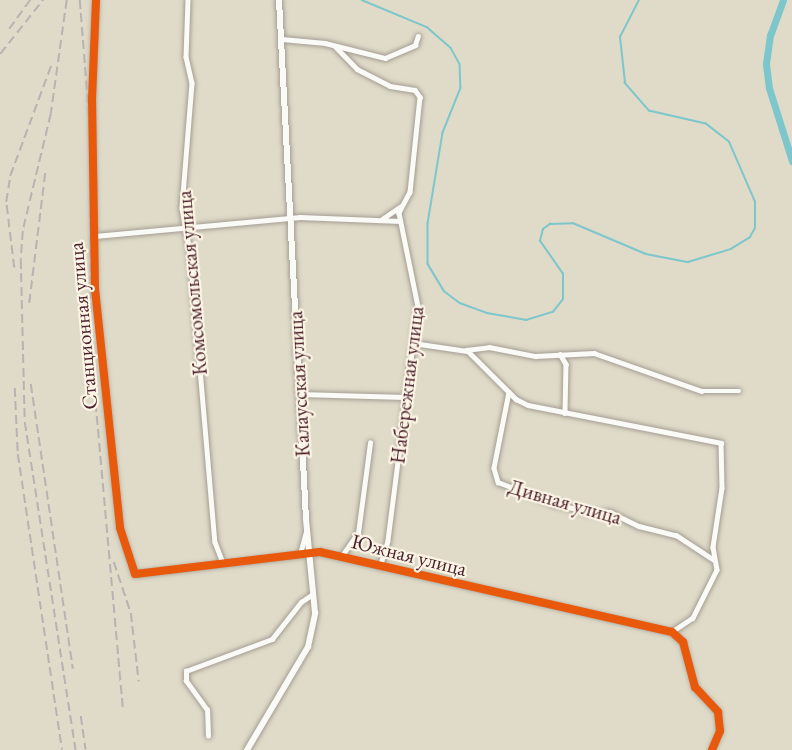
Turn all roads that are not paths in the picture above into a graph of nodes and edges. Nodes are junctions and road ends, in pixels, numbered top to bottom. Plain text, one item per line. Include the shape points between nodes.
1 (96, 0) edge
2 (188, 0) edge
3 (279, 0) edge
4 (418, 36) dead end
5 (282, 39) junction
6 (335, 46) junction
7 (402, 206) junction
8 (290, 218) junction
9 (382, 219) junction
10 (400, 221) junction
11 (186, 229) junction
12 (95, 236) junction
13 (413, 343) junction
14 (466, 350) junction
15 (560, 354) junction
16 (739, 391) dead end
17 (509, 392) junction
18 (300, 394) junction
19 (405, 397) junction
20 (516, 399) junction
21 (507, 404) junction
22 (565, 413) junction
23 (370, 443) dead end
24 (307, 528) junction
25 (310, 552) junction
26 (300, 554) junction
27 (341, 557) junction
28 (714, 560) junction
29 (223, 563) junction
30 (380, 567) junction
31 (135, 574) joint
32 (313, 594) junction
33 (672, 632) junction
34 (208, 736) dead end
35 (247, 750) edge
36 (712, 750) edge

1 - 12 street, Станционная улица via 92,98
2 - 11 street, Комсомольская улица via 186,57 192,83 182,198
3 - 5 street, Калаусская улица
4 - 6 street via 415,45 385,58
5 - 6 street
5 - 8 street, Калаусская улица
6 - 7 street, Набережная улица via 357,69 394,87 413,88 420,95 411,188
7 - 9 street
7 - 10 street, Набережная улица
8 - 9 street
8 - 11 street
8 - 18 street, Калаусская улица
9 - 10 street
10 - 13 street, Набережная улица via 417,292
11 - 12 street
11 - 29 street, Комсомольская улица via 215,542
12 - 31 street, Станционная улица via 95,289 120,528
13 - 14 street
13 - 19 street, Набережная улица
14 - 15 street via 489,347 535,356
14 - 17 street
15 - 16 street via 599,354 702,392
15 - 22 street via 566,364
17 - 20 street
17 - 21 street, Дивная улица
18 - 19 street
18 - 24 street, Калаусская улица
19 - 30 street, Набережная улица via 388,541
20 - 21 street
20 - 22 street
21 - 28 street, Дивная улица via 495,464 498,482 552,503 593,513 610,512 639,526 676,535
22 - 28 street via 721,443 723,475 712,548
23 - 27 street via 358,534
24 - 25 street, Калаусская улица
24 - 26 street
25 - 26 street, Южная улица
25 - 27 street, Южная улица
25 - 32 street, Калаусская улица
26 - 29 street, Южная улица
27 - 30 street, Южная улица
28 - 33 street via 717,570 705,599 689,622
29 - 31 street, Южная улица
30 - 33 street, Южная улица
32 - 34 street via 301,602 272,639 186,671 186,681 207,710
32 - 35 street, Калаусская улица via 314,622 308,646
33 - 36 street via 683,642 695,687 718,712 720,731

